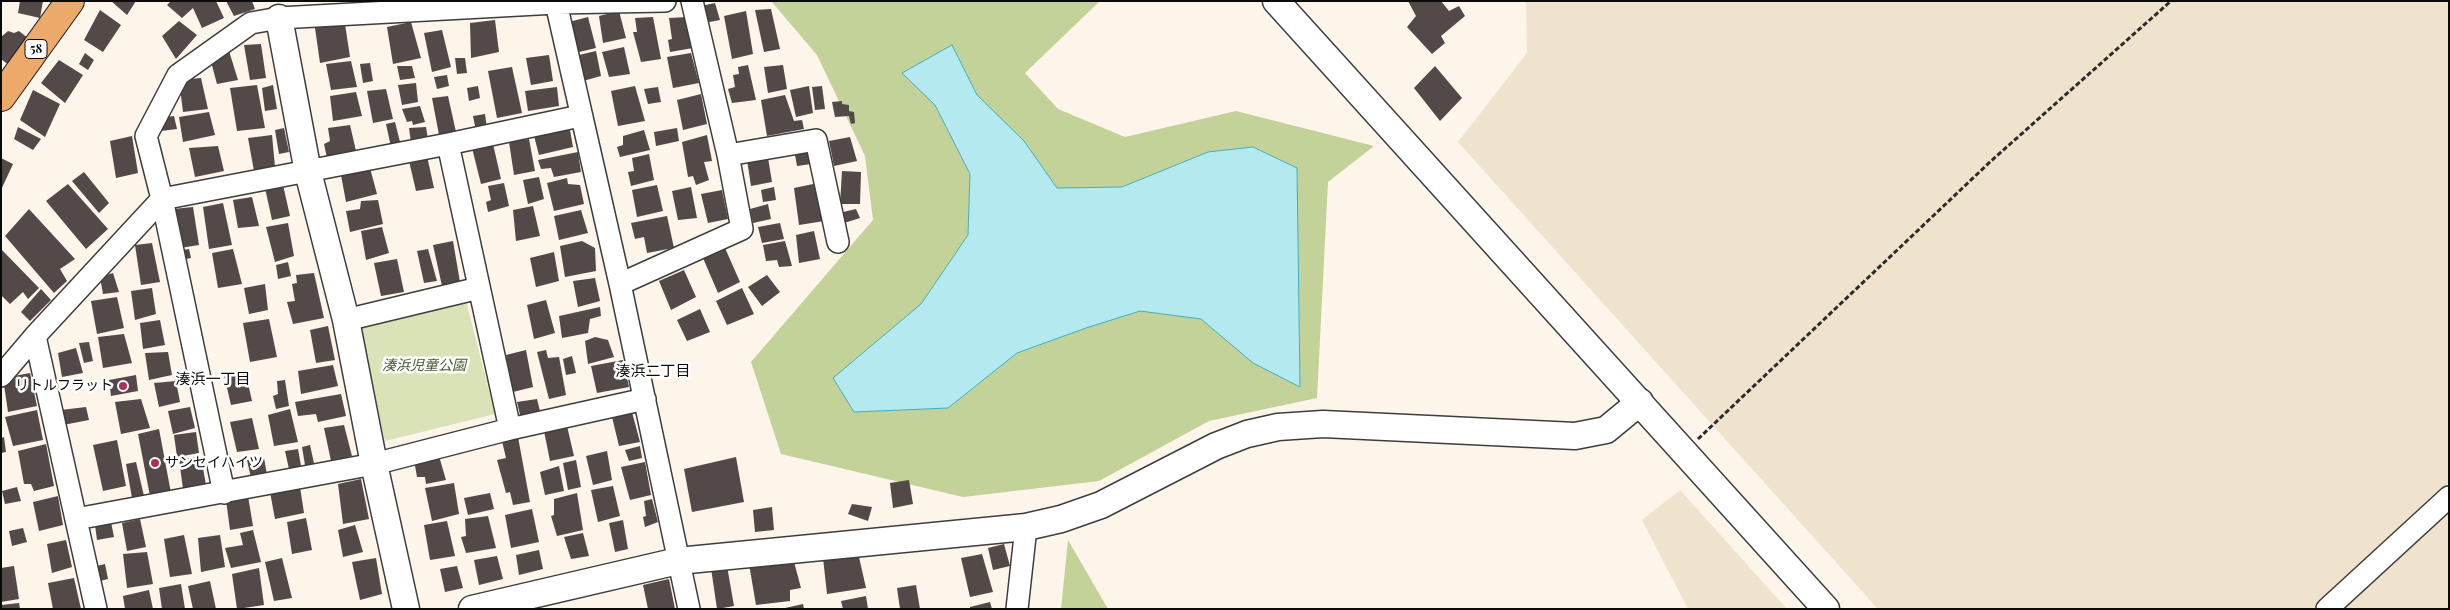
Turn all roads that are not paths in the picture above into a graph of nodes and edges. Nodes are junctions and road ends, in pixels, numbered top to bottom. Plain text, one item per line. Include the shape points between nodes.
1 (70, 1) edge
2 (665, 1) edge
3 (692, 1) edge
4 (1276, 1) edge
5 (556, 3) junction
6 (279, 18) junction
7 (1, 97) edge
8 (580, 116) junction
9 (448, 144) junction
10 (728, 156) junction
11 (308, 172) junction
12 (162, 199) junction
13 (838, 242) dead end
14 (620, 284) junction
15 (479, 288) junction
16 (346, 320) junction
17 (35, 336) junction
18 (1, 376) edge
19 (645, 399) junction
20 (1640, 402) junction
21 (510, 428) junction
22 (374, 464) junction
23 (224, 492) junction
24 (2449, 498) edge
25 (76, 520) junction
26 (1026, 527) junction
27 (678, 561) junction
28 (96, 609) edge
29 (406, 609) edge
30 (472, 609) edge
31 (689, 609) edge
32 (1017, 609) edge
33 (1826, 609) edge
34 (2327, 609) edge

1 - 7 main road, 58
2 - 5 street
3 - 10 street
4 - 20 street
5 - 6 street
5 - 8 street
6 - 11 street
6 - 12 street via 251,23 178,75 146,136
8 - 9 street
8 - 14 street
9 - 11 street
9 - 15 street
10 - 13 street via 816,140
10 - 14 street via 742,229
11 - 12 street
11 - 16 street
12 - 17 street
12 - 23 street
14 - 19 street
15 - 16 street
15 - 21 street
16 - 22 street
17 - 18 street
17 - 25 street
19 - 21 street
19 - 27 street
20 - 26 street via 1606,430 1575,436 1323,424 1278,427 1216,446 1101,504 1061,519
20 - 33 street
21 - 22 street
22 - 23 street
22 - 29 street
23 - 25 street
24 - 34 street
25 - 28 street
26 - 27 street
26 - 32 street
27 - 30 street
27 - 31 street

